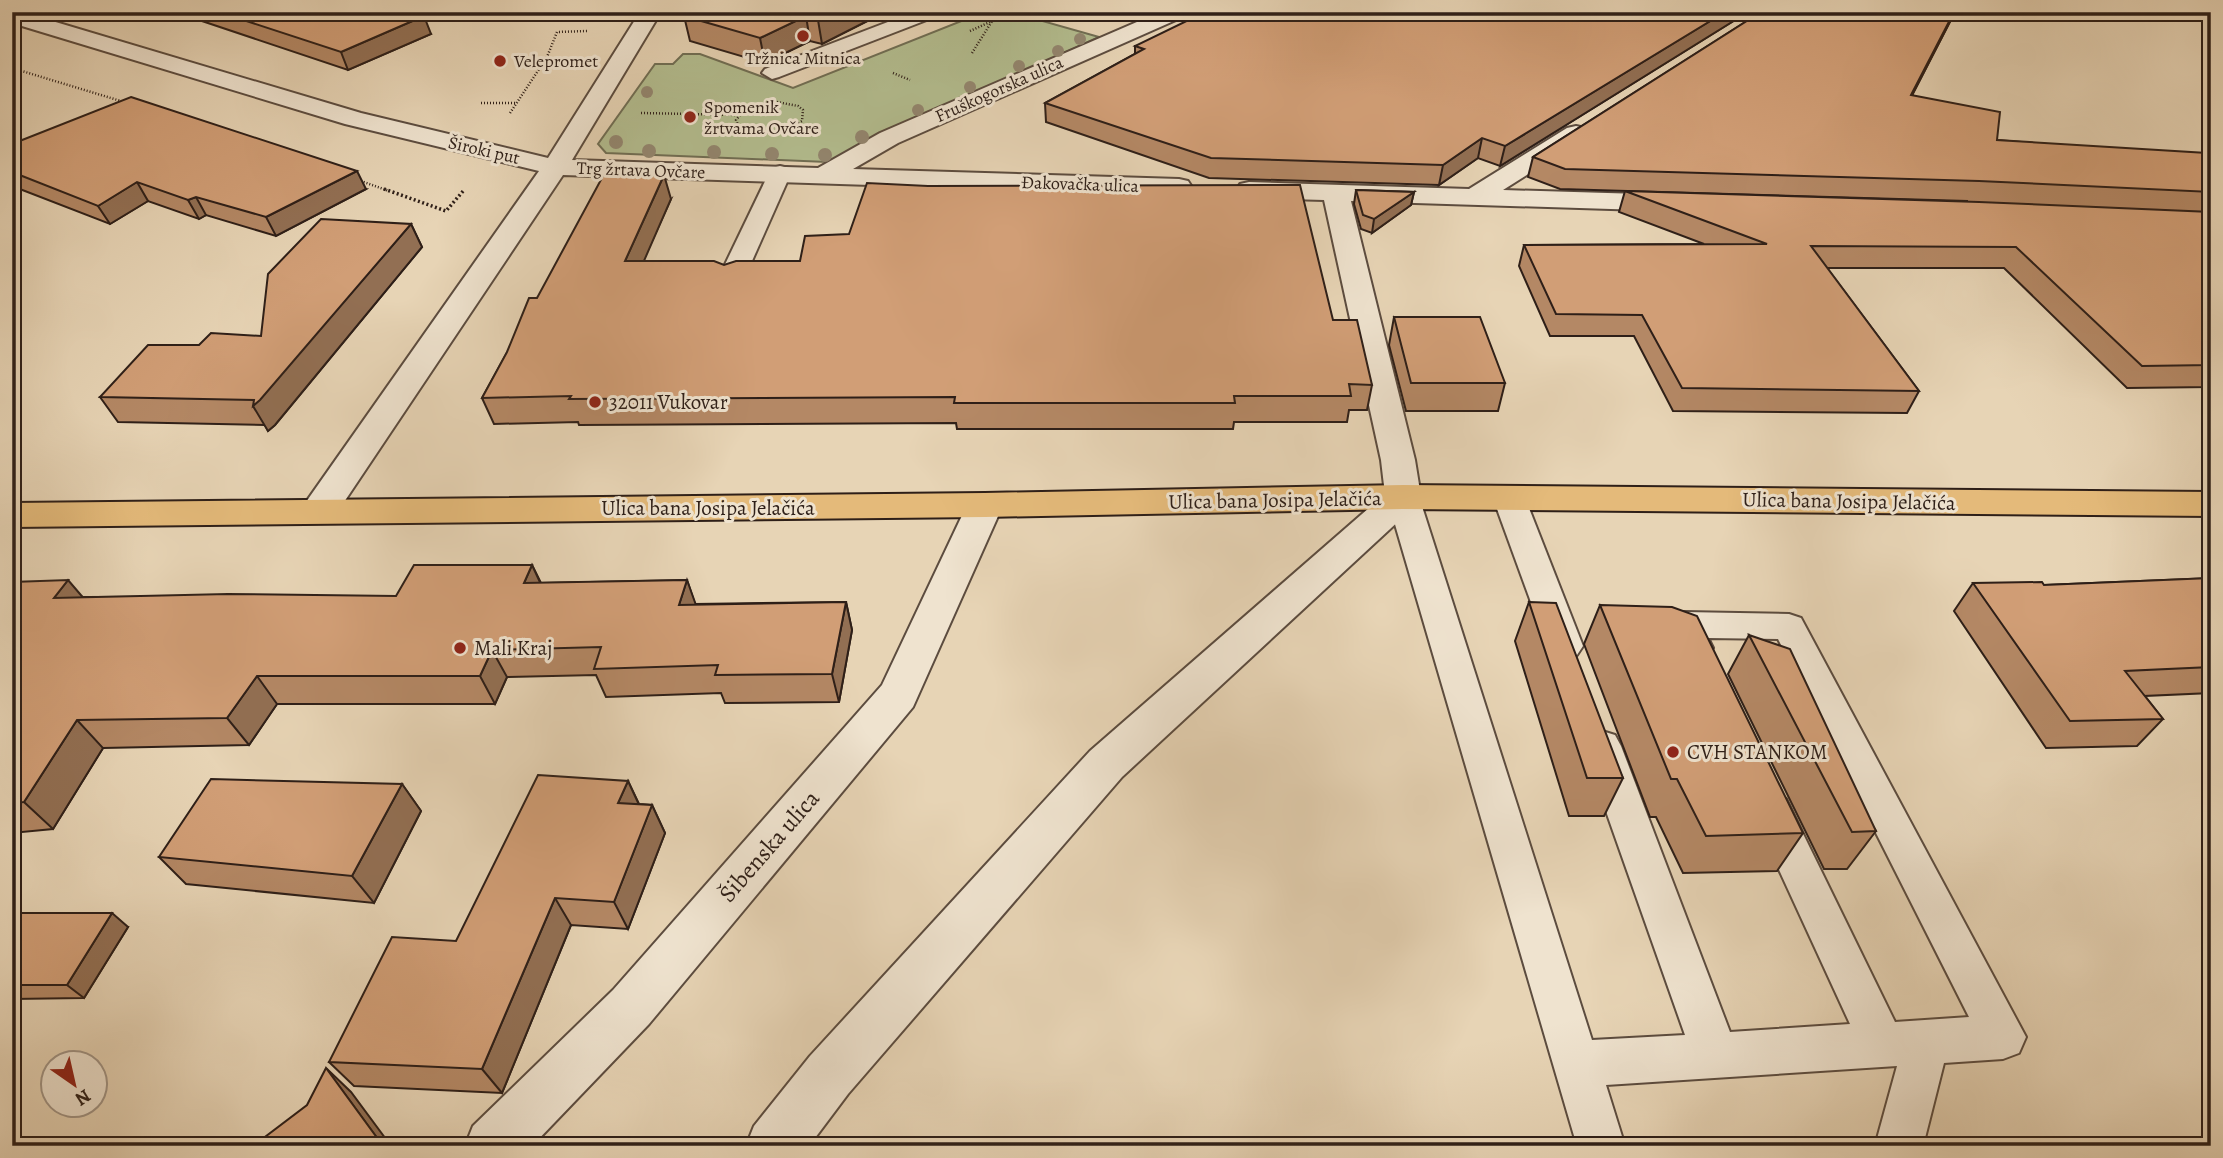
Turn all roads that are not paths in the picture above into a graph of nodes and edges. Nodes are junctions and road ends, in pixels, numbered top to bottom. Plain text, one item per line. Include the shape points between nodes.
1 (652, 12) edge
2 (931, 12) edge
3 (1178, 12) edge
4 (12, 16) edge
5 (772, 73) dead end
6 (1600, 118) edge
7 (555, 167) junction
8 (780, 173) junction
9 (824, 175) junction
10 (1198, 188) edge
11 (1225, 189) edge
12 (1336, 193) junction
13 (1474, 197) junction
14 (1694, 204) edge
15 (731, 279) edge
16 (1403, 497) junction
17 (1509, 498) junction
18 (2211, 504) edge
19 (985, 505) junction
20 (319, 511) junction
21 (12, 515) edge
22 (1707, 674) edge
23 (1577, 679) edge
24 (1591, 718) edge
25 (1754, 773) edge
26 (1904, 1044) junction
27 (1716, 1056) junction
28 (1577, 1064) junction
29 (493, 1146) edge
30 (774, 1146) edge
31 (1601, 1146) edge
32 (1899, 1146) edge

1 - 7 street, Trg žrtava Ovčare
2 - 5 lane
3 - 9 street, Fruškogorska ulica via 889,138
4 - 7 street, Široki put via 354,119
6 - 13 street
7 - 8 street, Trg žrtava Ovčare
7 - 20 street, Široki put
8 - 9 street, Trg žrtava Ovčare
8 - 15 lane
9 - 10 street, Đakovačka ulica
11 - 12 street
12 - 13 street
12 - 16 street
13 - 14 street
16 - 17 main road, Ulica bana Josipa Jelačića
16 - 19 main road, Ulica bana Josipa Jelačića
16 - 28 lane
16 - 30 street, Ulica bana Josipa Jelačića via 1106,764 829,1074
17 - 18 main road, Ulica bana Josipa Jelačića
17 - 23 lane
19 - 20 main road, Ulica bana Josipa Jelačića
19 - 29 street, Šibenska ulica via 898,695 631,1007
20 - 21 main road, Ulica bana Josipa Jelačića
22 - 26 lane via 1684,625 1789,627 2003,1037
24 - 27 lane
25 - 26 lane
26 - 27 lane
26 - 32 lane
27 - 28 lane
28 - 31 lane

